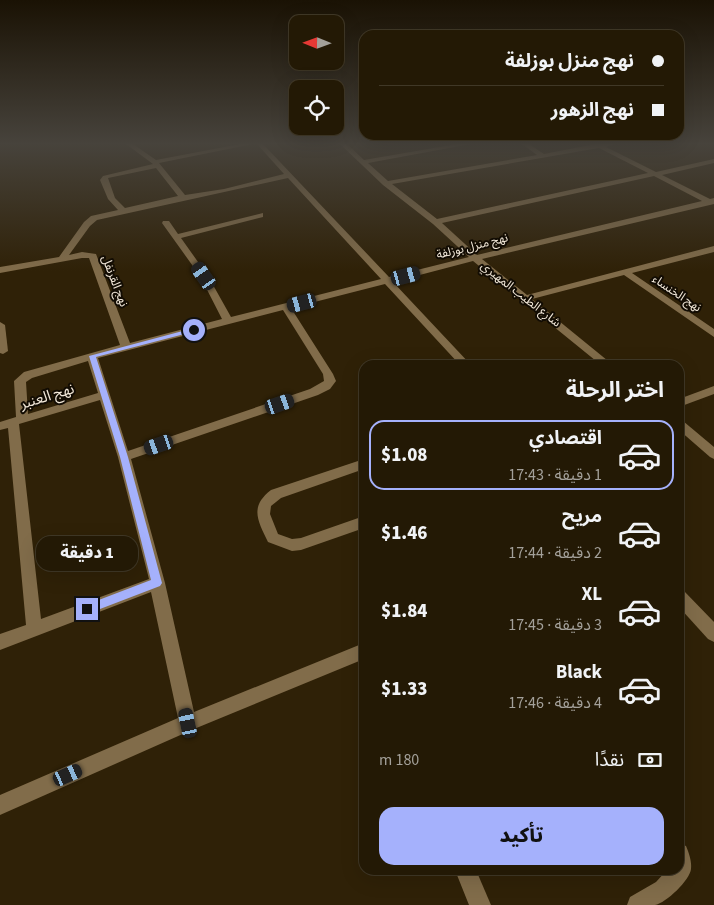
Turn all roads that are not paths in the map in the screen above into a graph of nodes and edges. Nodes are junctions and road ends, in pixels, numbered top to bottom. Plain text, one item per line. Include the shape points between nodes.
1 (107, 186) edge
2 (175, 186) edge
3 (244, 186) edge
4 (301, 186) edge
5 (390, 186) edge
6 (599, 186) edge
7 (680, 186) edge
8 (183, 197) junction
9 (712, 202) edge
10 (122, 210) junction
11 (260, 215) dead end
12 (166, 222) dead end
13 (436, 222) junction
14 (176, 237) junction
15 (712, 251) edge
16 (62, 258) junction
17 (475, 258) junction
18 (0, 270) edge
19 (626, 273) junction
20 (389, 280) junction
21 (527, 298) junction
22 (286, 307) junction
23 (228, 321) junction
24 (0, 324) edge
25 (714, 334) edge
26 (126, 347) junction
27 (3, 351) dead end
28 (92, 356) junction
29 (461, 360) edge
30 (602, 360) edge
31 (714, 390) edge
32 (103, 395) junction
33 (684, 400) edge
34 (12, 423) edge
35 (684, 428) edge
36 (714, 454) edge
37 (124, 457) junction
38 (359, 466) edge
39 (359, 524) edge
40 (157, 583) junction
41 (684, 601) edge
42 (34, 629) junction
43 (714, 634) edge
44 (0, 642) edge
45 (359, 653) edge
46 (188, 723) junction
47 (0, 805) edge
48 (467, 875) edge
49 (677, 875) edge
50 (480, 905) edge
51 (638, 905) edge

1 - 10 street
2 - 8 street
3 - 8 street
4 - 20 street
5 - 13 street, شارع الطيب المهيري
6 - 13 street
7 - 9 street
8 - 10 street
9 - 17 street, نهج منزل بوزلفة
10 - 16 street via 90,221
11 - 14 street
12 - 14 street
13 - 17 street, شارع الطيب المهيري
14 - 23 street via 204,276
15 - 19 street
16 - 18 street, نهج القرنفل
16 - 26 street, نهج القرنفل via 82,254 93,256
17 - 20 street, نهج منزل بوزلفة
17 - 21 street, شارع الطيب المهيري
19 - 21 street
19 - 25 street, نهج الخنساء
20 - 22 street, نهج منزل بوزلفة
20 - 29 street
21 - 30 street, شارع الطيب المهيري
22 - 23 street, نهج منزل بوزلفة
22 - 37 street via 328,374 330,381 326,386
23 - 26 street, نهج منزل بوزلفة
24 - 27 street
26 - 28 street, نهج منزل بوزلفة
28 - 32 street
28 - 34 street, نهج منزل بوزلفة via 23,378
31 - 33 street
32 - 34 street, نهج العنبر
32 - 37 street
34 - 42 street
35 - 36 street
37 - 40 street
38 - 39 street via 276,494 269,498 263,514 273,538 292,545
40 - 42 street
40 - 46 street
41 - 43 street
42 - 44 street
45 - 46 street
46 - 47 street
48 - 50 street
49 - 51 street via 664,889

